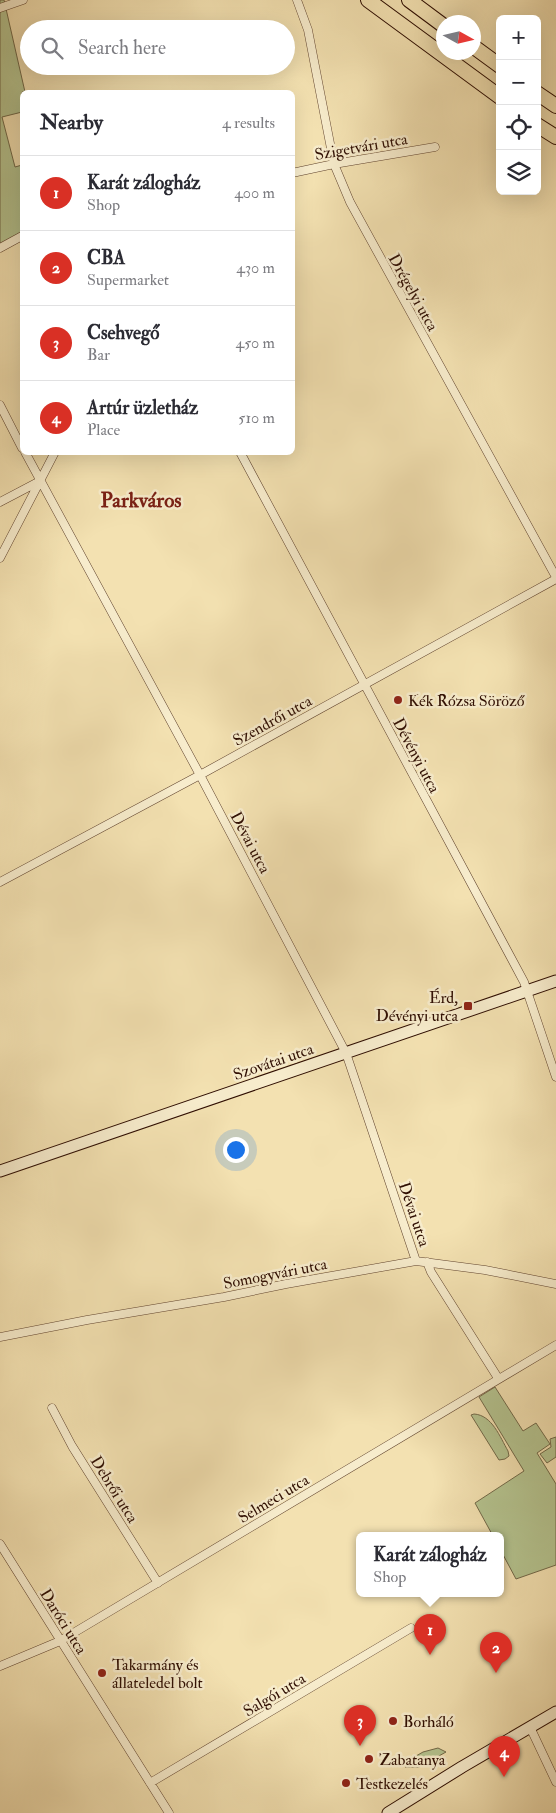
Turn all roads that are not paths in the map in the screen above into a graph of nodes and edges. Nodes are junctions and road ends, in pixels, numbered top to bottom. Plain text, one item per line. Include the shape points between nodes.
1 (23, 0) edge
2 (297, 0) edge
3 (368, 0) edge
4 (409, 0) edge
5 (0, 8) edge
6 (436, 20) edge
7 (481, 52) edge
8 (496, 63) edge
9 (496, 94) edge
10 (541, 96) edge
11 (556, 106) edge
12 (541, 128) edge
13 (556, 137) edge
14 (435, 147) dead end
15 (334, 164) junction
16 (295, 172) edge
17 (20, 237) edge
18 (0, 248) edge
19 (0, 405) edge
20 (20, 444) edge
21 (27, 455) edge
22 (53, 455) edge
23 (242, 455) edge
24 (40, 481) junction
25 (0, 502) edge
26 (0, 558) edge
27 (556, 578) edge
28 (367, 683) junction
29 (200, 775) junction
30 (0, 882) edge
31 (556, 981) edge
32 (528, 991) junction
33 (346, 1053) junction
34 (556, 1077) edge
35 (0, 1171) edge
36 (416, 1261) junction
37 (427, 1262) junction
38 (556, 1284) edge
39 (0, 1337) edge
40 (556, 1345) edge
41 (498, 1378) junction
42 (52, 1408) dead end
43 (0, 1544) edge
44 (158, 1584) junction
45 (411, 1628) dead end
46 (60, 1641) junction
47 (0, 1666) edge
48 (556, 1712) edge
49 (530, 1727) junction
50 (556, 1782) edge
51 (150, 1783) junction
52 (169, 1813) edge
53 (388, 1813) edge

1 - 5 street
2 - 15 street, Drégelyi utca via 308,30
3 - 9 highway
4 - 6 highway
7 - 8 highway
10 - 11 highway
12 - 13 highway
14 - 15 street, Szigetvári utca
15 - 16 street, Szigetvári utca
15 - 27 street, Drégelyi utca via 350,202
17 - 18 street
19 - 20 street
21 - 24 street, Dévai utca
22 - 24 street
23 - 28 street, Dévényi utca
24 - 25 street
24 - 26 street
24 - 29 street, Dévai utca
27 - 28 street, Szendrői utca
28 - 29 street, Szendrői utca
28 - 32 street, Dévényi utca
29 - 30 street, Szendrői utca
29 - 33 street, Dévai utca
31 - 32 street, Szovátai utca
32 - 33 street, Szovátai utca
32 - 34 street, Dévényi utca
33 - 35 street, Szovátai utca
33 - 36 street, Dévai utca
36 - 37 street, Somogyvári utca
36 - 39 street, Somogyvári utca
37 - 38 street, Somogyvári utca
37 - 41 street, Dévai utca
40 - 41 street, Selmeci utca
41 - 44 street, Selmeci utca
42 - 44 street, Debrői utca
43 - 46 street, Daróci utca
44 - 46 street, Selmeci utca
45 - 51 street, Salgói utca
46 - 47 street, Selmeci utca
46 - 51 street, Daróci utca
48 - 49 street
49 - 50 street
49 - 53 street
51 - 52 street, Daróci utca

